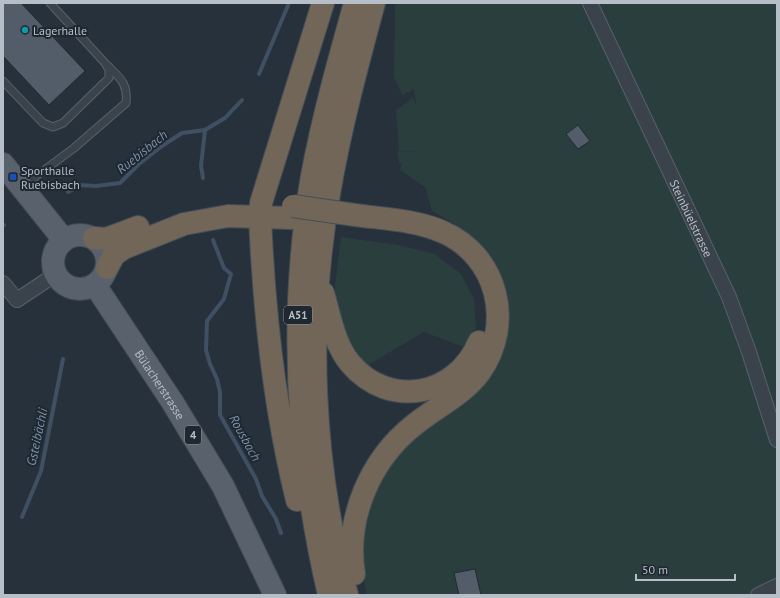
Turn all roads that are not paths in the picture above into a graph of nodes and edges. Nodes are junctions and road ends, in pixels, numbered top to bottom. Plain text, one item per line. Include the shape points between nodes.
1 (51, 3) edge
2 (323, 3) edge
3 (355, 3) edge
4 (374, 3) edge
5 (590, 3) edge
6 (105, 63) junction
7 (3, 81) edge
8 (3, 164) edge
9 (22, 187) junction
10 (260, 210) junction
11 (354, 221) junction
12 (94, 238) junction
13 (64, 240) junction
14 (56, 274) junction
15 (101, 276) junction
16 (318, 276) junction
17 (3, 283) edge
18 (777, 440) edge
19 (777, 586) edge
20 (274, 595) edge
21 (324, 595) edge
22 (329, 595) edge
23 (347, 595) edge
24 (357, 595) edge
25 (758, 595) edge

1 - 6 lane
2 - 10 highway
3 - 22 highway, A51 via 328,104 313,175 298,313 298,385 304,458
4 - 16 highway, A51 via 334,165
5 - 18 street, Steinbüelstrasse via 729,297
6 - 7 lane via 109,70 109,78 63,124 53,127 43,123
6 - 9 lane via 123,81 127,92 126,104
8 - 9 main road
9 - 13 main road
10 - 11 highway, bridge
10 - 12 highway via 221,202 184,209 112,238
10 - 15 highway via 184,224 124,248 114,255
10 - 21 highway via 267,327 275,395 292,479
11 - 16 highway via 384,231 426,240 447,250 464,263 476,280 484,308 484,327 471,358 449,380 427,389 404,391 372,382 355,369 343,353
11 - 24 highway via 422,224 445,233 464,245 473,252 486,270 496,291 499,314 491,352 474,380 405,433 382,458 370,477 356,513 352,536
12 - 13 main road via 79,234
12 - 15 main road via 107,255
13 - 14 main road via 54,255
14 - 15 main road via 60,280 73,288 88,288
14 - 17 street via 17,300
15 - 20 main road, Bülacherstrasse / 4 via 223,486
16 - 23 highway, A51 via 315,350 318,420 326,489
19 - 25 street

